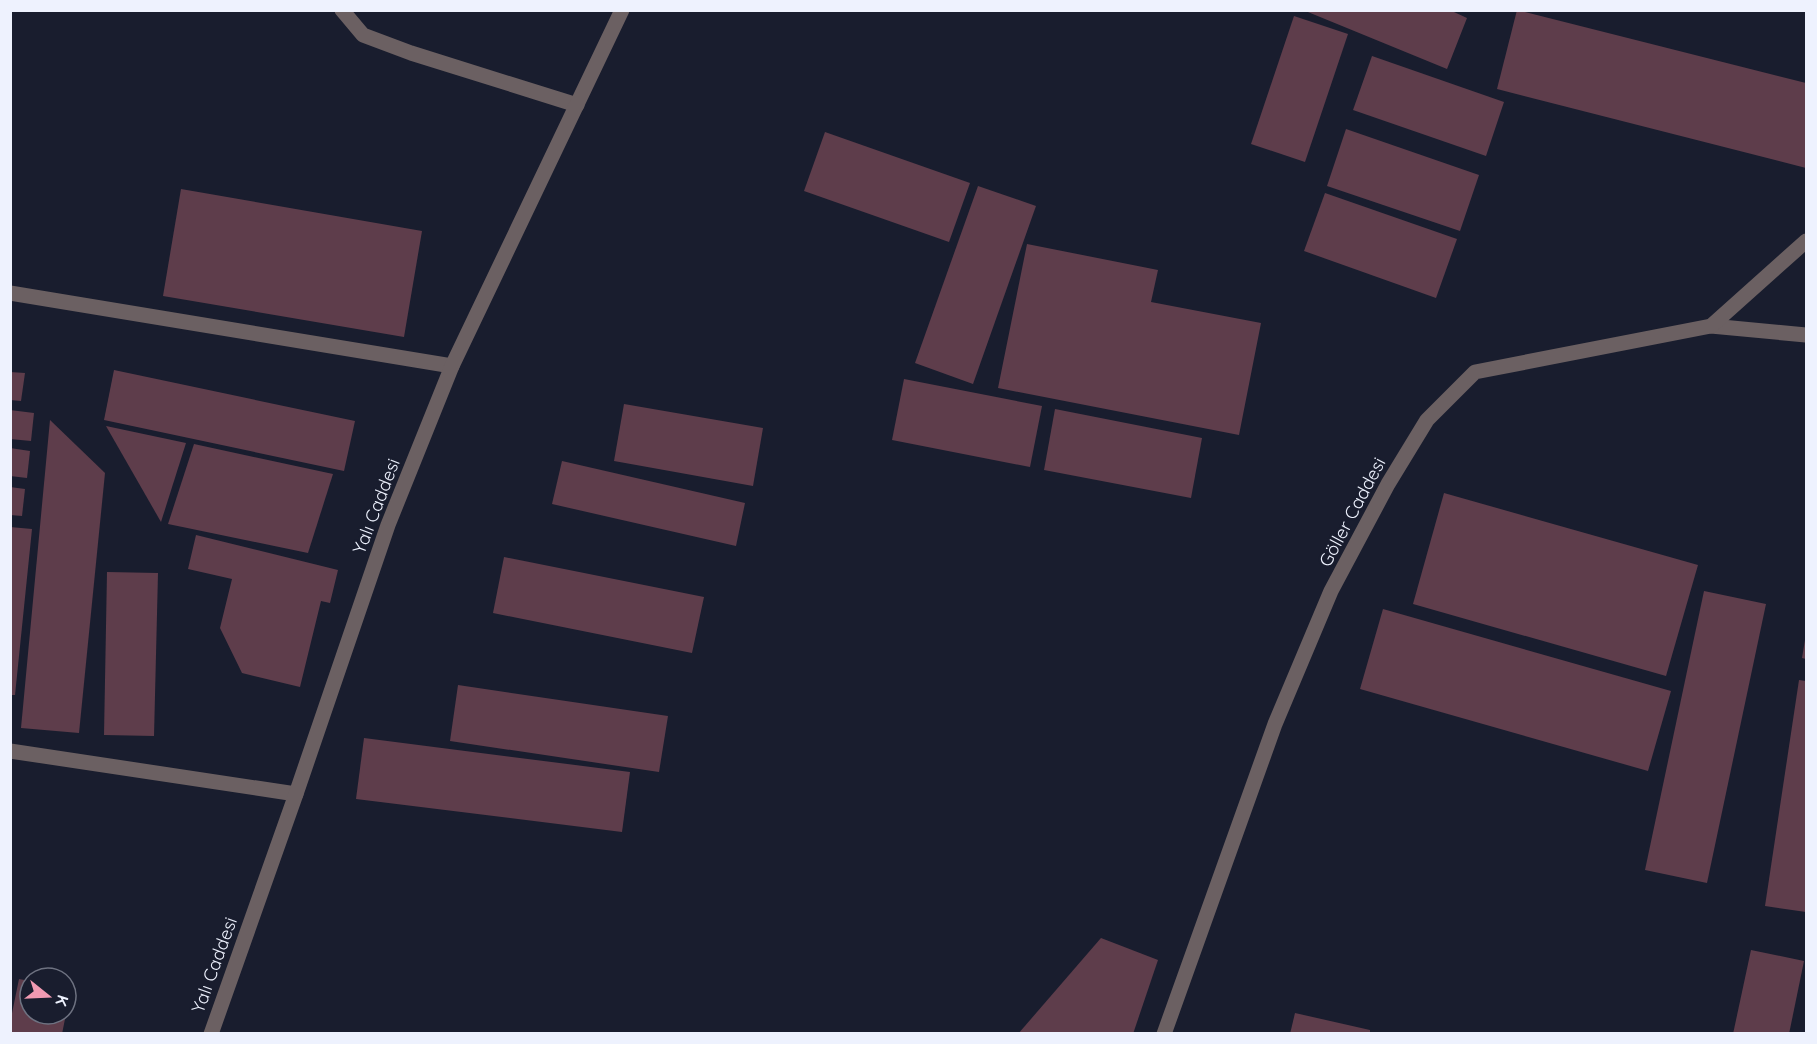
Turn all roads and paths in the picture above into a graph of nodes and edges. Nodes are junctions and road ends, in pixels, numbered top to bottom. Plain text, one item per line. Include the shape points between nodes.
1 (342, 10) edge
2 (622, 10) edge
3 (578, 105) junction
4 (1806, 241) edge
5 (10, 293) edge
6 (1711, 326) junction
7 (1806, 335) edge
8 (452, 366) junction
9 (10, 751) edge
10 (296, 794) junction
11 (211, 1034) edge
12 (1164, 1034) edge

1 - 3 street via 363,35
2 - 3 street, Yalı Caddesi
3 - 8 street, Yalı Caddesi
4 - 6 street
5 - 8 street
6 - 7 street
6 - 12 street, Göller Caddesi via 1475,372 1427,420 1331,591 1275,724
8 - 10 street, Yalı Caddesi via 388,525
9 - 10 street
10 - 11 street, Yalı Caddesi

